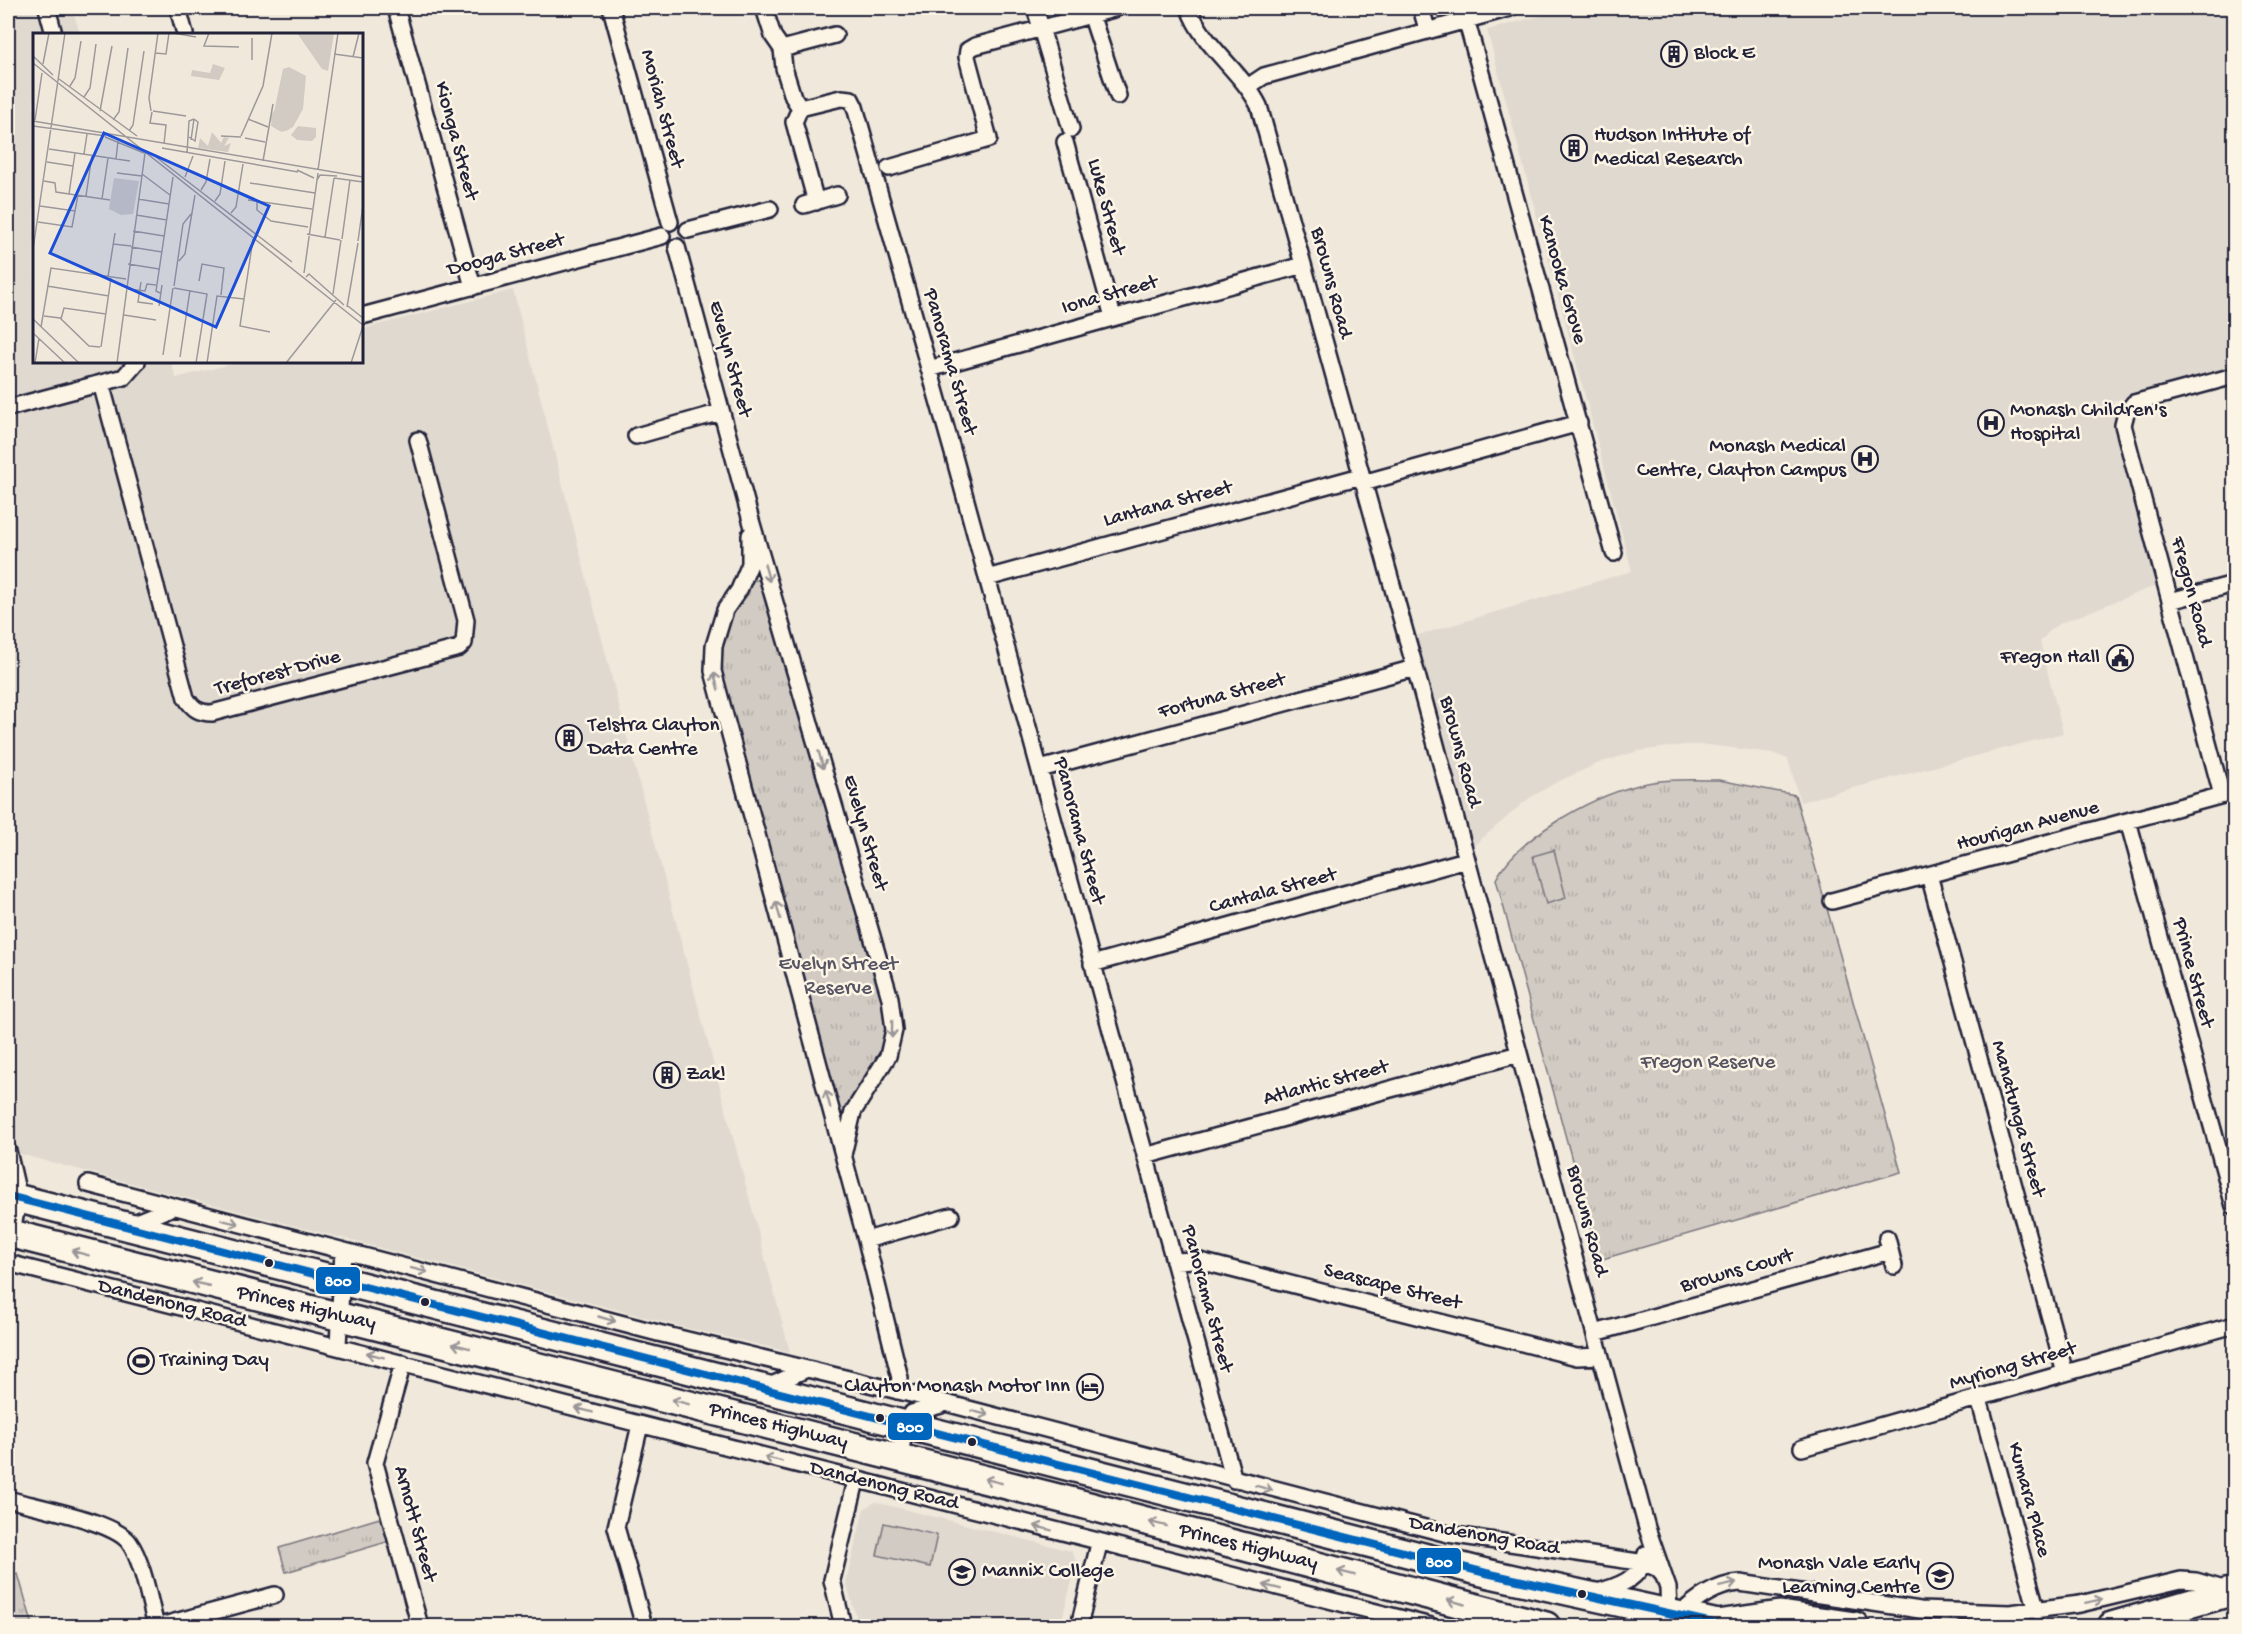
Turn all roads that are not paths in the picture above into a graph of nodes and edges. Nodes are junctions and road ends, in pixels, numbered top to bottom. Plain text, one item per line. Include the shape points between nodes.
1 (46, 8) edge
2 (178, 8) edge
3 (396, 8) edge
4 (611, 8) edge
5 (764, 8) edge
6 (1035, 8) edge
7 (1117, 8) edge
8 (1189, 8) edge
9 (1421, 8) edge
10 (1510, 8) edge
11 (1090, 11) edge
12 (1466, 20) junction
13 (1041, 28) junction
14 (1427, 29) junction
15 (54, 33) edge
16 (185, 33) edge
17 (835, 35) dead end
18 (782, 49) junction
19 (1249, 86) junction
20 (1118, 96) dead end
21 (800, 108) junction
22 (889, 168) dead end
23 (837, 195) dead end
24 (770, 209) dead end
25 (670, 222) junction
26 (688, 230) junction
27 (662, 236) junction
28 (677, 247) junction
29 (1303, 265) junction
30 (473, 286) junction
31 (363, 316) edge
32 (1113, 317) junction
33 (136, 363) edge
34 (929, 369) junction
35 (2235, 376) edge
36 (101, 383) junction
37 (8, 408) edge
38 (721, 412) junction
39 (1579, 423) junction
40 (636, 436) dead end
41 (418, 440) dead end
42 (1362, 479) junction
43 (750, 517) junction
44 (1614, 553) dead end
45 (987, 578) junction
46 (2235, 584) edge
47 (2170, 601) junction
48 (1415, 668) junction
49 (1040, 769) junction
50 (2228, 793) edge
51 (2128, 821) junction
52 (1466, 860) junction
53 (1929, 875) junction
54 (1832, 901) dead end
55 (1092, 964) junction
56 (1519, 1054) junction
57 (8, 1151) edge
58 (843, 1155) junction
59 (1145, 1156) junction
60 (88, 1184) dead end
61 (13, 1197) edge
62 (2235, 1206) edge
63 (173, 1207) junction
64 (951, 1216) dead end
65 (129, 1225) junction
66 (9, 1234) edge
67 (866, 1240) junction
68 (343, 1251) junction
69 (1890, 1252) dead end
70 (1174, 1261) junction
71 (8, 1263) edge
72 (341, 1283) junction
73 (339, 1317) junction
74 (2235, 1325) edge
75 (1594, 1334) junction
76 (338, 1345) junction
77 (1600, 1356) junction
78 (403, 1363) junction
79 (807, 1369) junction
80 (2066, 1373) junction
81 (765, 1388) junction
82 (897, 1391) junction
83 (1979, 1399) junction
84 (948, 1404) junction
85 (640, 1425) junction
86 (906, 1425) junction
87 (1802, 1448) dead end
88 (899, 1458) junction
89 (856, 1480) junction
90 (1234, 1480) junction
91 (1301, 1497) junction
92 (8, 1499) edge
93 (1647, 1528) junction
94 (1328, 1534) junction
95 (1099, 1544) junction
96 (1643, 1563) junction
97 (1664, 1577) junction
98 (1543, 1587) junction
99 (2233, 1591) edge
100 (276, 1595) dead end
101 (1586, 1595) junction
102 (2037, 1611) junction
103 (1674, 1614) junction
104 (1722, 1625) edge
105 (158, 1626) edge
106 (420, 1626) edge
107 (644, 1626) edge
108 (843, 1626) edge
109 (1079, 1626) edge
110 (1431, 1626) edge
111 (1535, 1626) edge
112 (1855, 1626) edge
113 (2112, 1626) edge

1 - 15 street
2 - 16 street
3 - 30 street, Kionga Street
4 - 25 street, Moriah Street
5 - 18 street via 773,36
6 - 13 street, Luke Street
7 - 11 street
8 - 19 street, Browns Road via 1201,32
9 - 14 street
10 - 12 street
11 - 13 street
11 - 20 street
12 - 14 street
12 - 39 street, Kanooka Grove
13 - 22 street via 968,50 989,139
13 - 32 street, Luke Street
14 - 19 street via 1264,76
17 - 18 street
18 - 21 street via 793,98
19 - 29 street, Browns Road via 1259,106
21 - 23 street via 794,122 810,204
21 - 34 street, Panorama Street via 850,99
24 - 26 street
25 - 26 street via 681,222
25 - 27 street
26 - 28 street via 686,241
27 - 28 street via 667,244
27 - 30 street, Dooga Street
28 - 38 street, Evelyn Street
29 - 32 street, Iona Street
29 - 42 street, Browns Road
30 - 31 street, Dooga Street
32 - 34 street, Iona Street
33 - 36 street via 124,377
34 - 45 street, Panorama Street
35 - 47 street, Fregon Road via 2134,403 2126,413 2123,425
36 - 37 street
36 - 41 street, Treforest Drive via 186,698 202,713 459,648 464,643 466,620
38 - 40 street
38 - 43 street, Evelyn Street
39 - 42 street, Lantana Street
39 - 44 street, Kanooka Grove
42 - 45 street, Lantana Street
42 - 48 street, Browns Road
58 -> 43 street, Evelyn Street via 713,671 714,646 725,610 740,591 750,564
43 -> 58 street, Evelyn Street via 890,998 894,1030 888,1056 853,1112
45 - 49 street, Panorama Street
46 - 47 street
47 - 50 street, Fregon Road
48 - 49 street, Fortuna Street
48 - 52 street, Browns Road
49 - 55 street, Panorama Street
50 - 51 street, Hourigan Avenue
51 - 53 street, Hourigan Avenue
51 - 62 street, Prince Street
52 - 55 street, Cantala Street
52 - 56 street, Browns Road
53 - 54 street, Hourigan Avenue
53 - 80 street, Manatunga Street
55 - 59 street, Panorama Street
56 - 59 street, Atlantic Street
56 - 75 street, Browns Road
57 - 61 street
58 - 67 street, Evelyn Street
59 - 70 street, Panorama Street
60 - 63 street, Dandenong Road
61 - 65 highway, Princes Highway
61 - 66 street
63 - 65 street
63 -> 68 street, Dandenong Road
64 - 67 street
65 - 72 highway, Princes Highway
73 -> 66 highway, Princes Highway
67 - 82 street, Evelyn Street via 900,1378
68 - 72 street
68 -> 79 street, Dandenong Road
69 - 75 street, Browns Court
70 - 77 street, Seascape Street via 1196,1260 1577,1358
70 - 90 street, Panorama Street
71 - 76 street, Dandenong Road
72 - 73 street
72 - 81 highway, Princes Highway
73 - 76 street
88 -> 73 highway, Princes Highway
74 - 80 street, Myriong Street
75 - 77 street, Browns Road
78 -> 76 street, Dandenong Road
77 - 93 street, Browns Road
85 -> 78 street, Dandenong Road
78 - 106 street, Arnott Street via 375,1463
79 - 81 street
79 - 82 street, Dandenong Road
80 - 83 street, Myriong Street
81 - 86 highway, Princes Highway
82 - 84 street, Dandenong Road
83 - 87 street, Myriong Street
83 - 102 street, Kumara Place
84 - 86 street, Dandenong Road via 915,1411
84 -> 90 street, Dandenong Road
89 -> 85 street, Dandenong Road
85 - 107 street via 616,1527
86 - 88 street, Dandenong Road
86 - 94 highway, Princes Highway
111 -> 88 highway, Princes Highway
95 -> 89 street, Dandenong Road
89 - 108 street via 832,1580
90 -> 91 street, Dandenong Road
91 - 94 street
91 - 96 street, Dandenong Road via 1479,1540
92 - 105 street via 100,1525 129,1542
93 - 96 street, Browns Road
93 - 97 street, Browns Road
94 - 98 highway, Princes Highway
95 - 109 street
110 -> 95 street, Dandenong Road
96 - 97 street, Dandenong Road via 1659,1569
96 - 101 street via 1626,1582
97 - 103 street, Browns Road
98 - 101 highway, Princes Highway
98 - 111 highway
102 -> 99 street via 2181,1580
99 - 113 highway
100 - 105 street
101 - 103 highway, Princes Highway
103 -> 102 street via 1714,1590 1740,1583 1920,1610
103 - 104 highway
104 - 112 highway via 1780,1615

